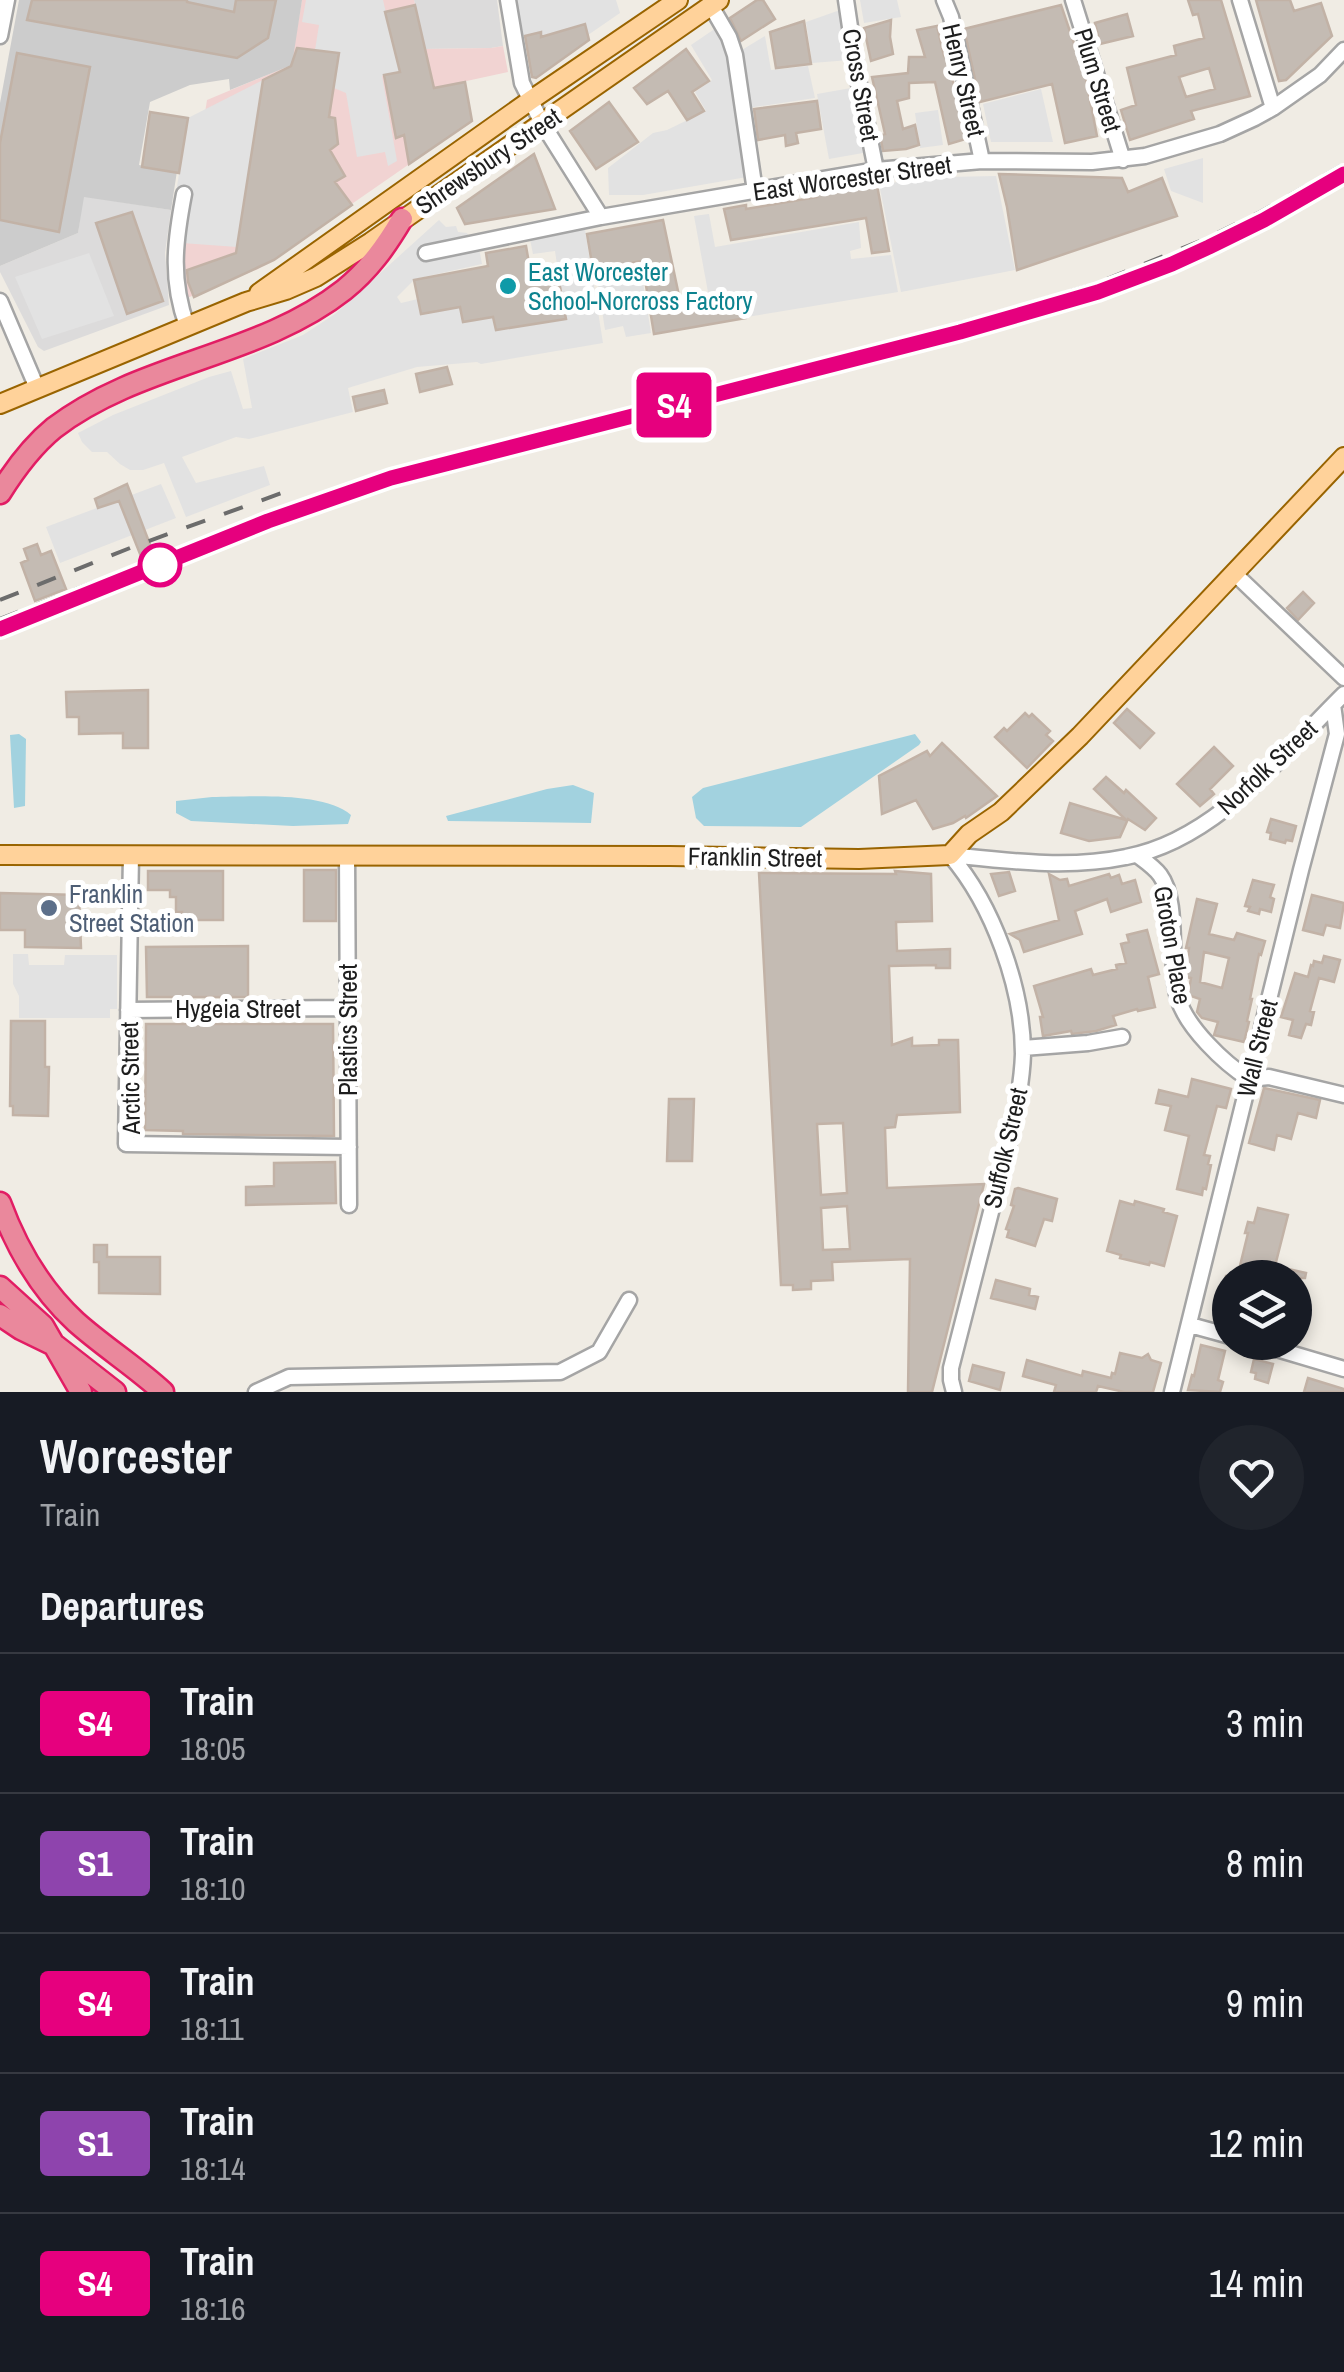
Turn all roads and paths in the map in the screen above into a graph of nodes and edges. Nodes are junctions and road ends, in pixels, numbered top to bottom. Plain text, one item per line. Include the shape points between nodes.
1 (7, 0) edge
2 (508, 0) edge
3 (678, 0) edge
4 (846, 0) edge
5 (944, 0) edge
6 (1073, 0) edge
7 (1240, 0) edge
8 (715, 3) edge
9 (0, 36) edge
10 (1344, 50) edge
11 (531, 100) junction
12 (1274, 108) junction
13 (542, 123) junction
14 (1123, 160) junction
15 (982, 161) junction
16 (876, 170) junction
17 (755, 192) junction
18 (184, 194) dead end
19 (601, 217) junction
20 (402, 220) junction
21 (426, 252) dead end
22 (0, 301) edge
23 (246, 302) junction
24 (187, 326) junction
25 (37, 388) junction
26 (0, 404) edge
27 (1344, 458) edge
28 (0, 493) edge
29 (1234, 573) junction
30 (1344, 678) edge
31 (1339, 699) edge
32 (0, 855) edge
33 (130, 855) junction
34 (347, 855) junction
35 (950, 855) junction
36 (1136, 855) junction
37 (348, 1008) junction
38 (128, 1010) junction
39 (1122, 1037) dead end
40 (1022, 1048) junction
41 (1249, 1079) junction
42 (1344, 1094) edge
43 (348, 1148) junction
44 (0, 1203) edge
45 (349, 1205) dead end
46 (2, 1290) edge
47 (629, 1300) dead end
48 (0, 1315) edge
49 (1190, 1325) junction
50 (1212, 1331) edge
51 (56, 1346) junction
52 (1312, 1360) edge
53 (1344, 1369) edge
54 (81, 1392) edge
55 (115, 1392) edge
56 (163, 1392) edge
57 (256, 1392) edge
58 (954, 1392) edge
59 (1172, 1392) edge

1 - 9 street
2 - 11 street
3 - 11 main road, Shrewsbury Street
4 - 16 street, Cross Street
5 - 15 street, Henry Street
6 - 14 street, Plum Street
7 - 12 street
8 - 13 main road, Shrewsbury Street
8 - 17 street via 735,54
10 - 12 street, East Worcester Street
11 - 13 street
11 - 23 main road, Shrewsbury Street
12 - 14 street, East Worcester Street via 1220,134
13 - 19 street
13 - 20 main road, Shrewsbury Street
14 - 15 street, East Worcester Street
15 - 16 street, East Worcester Street
16 - 17 street, East Worcester Street
17 - 19 street, East Worcester Street
18 - 24 street via 174,252
19 - 21 street, East Worcester Street
20 - 23 main road, Shrewsbury Street via 316,276
20 - 28 highway via 380,256 318,308 110,394 54,429
22 - 25 street
23 - 24 main road, Shrewsbury Street
24 - 25 main road, Shrewsbury Street
25 - 26 main road, Shrewsbury Street
27 - 29 main road
29 - 30 street
29 - 35 main road via 1046,770
31 - 36 street, Norfolk Street via 1241,797 1208,822
31 - 41 street, Wall Street via 1337,734
32 - 33 main road, Franklin Street
33 - 34 main road, Franklin Street
33 - 38 street, Arctic Street
34 - 35 main road, Franklin Street
34 - 37 street, Plastics Street
35 - 36 street, Norfolk Street via 1065,863
35 - 40 street, Suffolk Street via 980,900 1008,966
36 - 41 street, Groton Place via 1161,876 1170,897 1173,974 1182,1008 1217,1054
37 - 38 street, Hygeia Street
37 - 43 street, Plastics Street
38 - 43 street, Arctic Street via 126,1144
39 - 40 street
40 - 58 street, Suffolk Street via 1010,1138 951,1368
41 - 42 street via 1269,1077
41 - 49 street, Wall Street
43 - 45 street, Plastics Street
44 - 56 highway via 45,1288 76,1322
46 - 51 highway
47 - 57 street via 599,1352 560,1372 289,1377
48 - 51 highway
49 - 50 street
49 - 59 street, Wall Street
51 - 54 highway
51 - 55 highway
52 - 53 street

